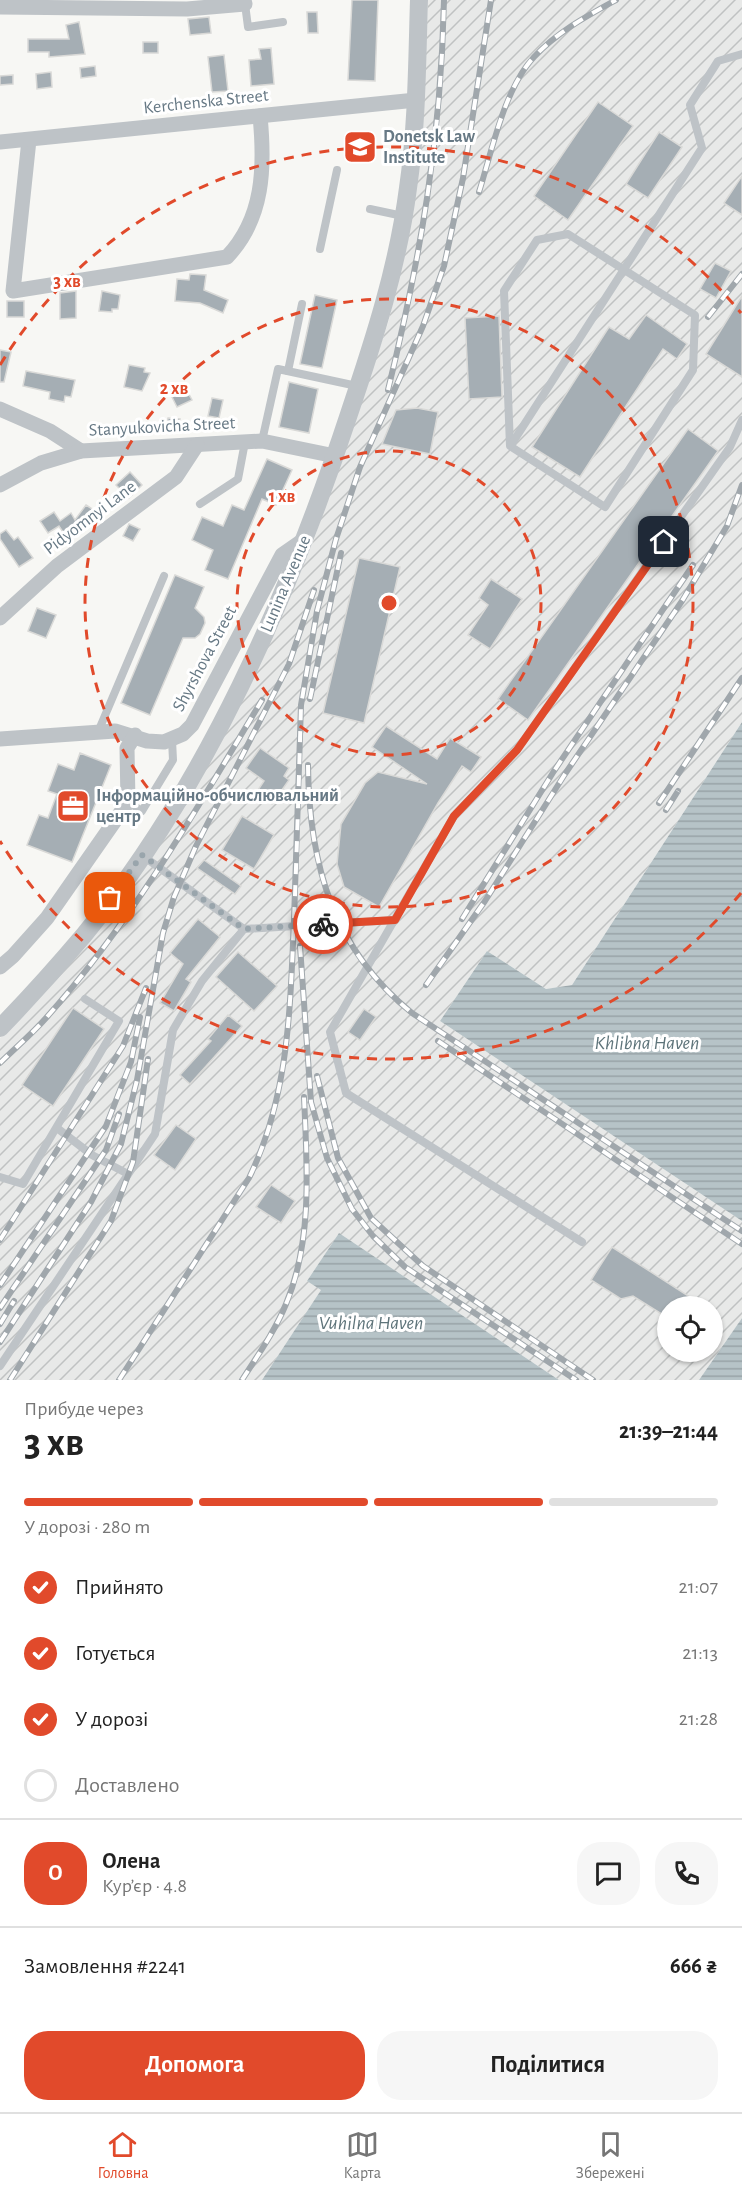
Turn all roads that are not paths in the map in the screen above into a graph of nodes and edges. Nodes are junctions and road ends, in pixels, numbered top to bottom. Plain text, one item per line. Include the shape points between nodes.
1 (419, 0) edge
2 (244, 2) edge
3 (0, 7) edge
4 (283, 22) dead end
5 (742, 54) edge
6 (416, 100) junction
7 (260, 116) junction
8 (29, 140) junction
9 (0, 142) edge
10 (337, 170) dead end
11 (370, 209) dead end
12 (404, 216) junction
13 (320, 249) dead end
14 (624, 270) junction
15 (302, 303) dead end
16 (288, 371) junction
17 (358, 386) junction
18 (0, 409) edge
19 (742, 420) edge
20 (262, 441) junction
21 (245, 442) junction
22 (197, 445) junction
23 (510, 446) junction
24 (81, 451) junction
25 (335, 456) junction
26 (0, 485) edge
27 (200, 504) dead end
28 (305, 539) junction
29 (164, 576) dead end
30 (0, 618) edge
31 (98, 732) junction
32 (135, 735) junction
33 (0, 739) edge
34 (172, 740) junction
35 (128, 802) junction
36 (142, 855) junction
37 (395, 920) junction
38 (244, 929) junction
39 (0, 967) edge
40 (85, 999) dead end
41 (0, 1028) edge
42 (57, 1128) junction
43 (128, 1174) junction
44 (0, 1177) edge
45 (582, 1242) dead end
46 (0, 1366) edge

1 - 6 street, Lunina Avenue
2 - 3 street via 187,9
2 - 4 lane via 248,27
5 - 14 lane via 718,61 690,105 702,148
6 - 7 street, Kerchenska Street
6 - 12 street, Lunina Avenue
7 - 8 street, Kerchenska Street
7 - 8 street via 262,184 258,204 239,244 227,257 14,291
8 - 9 street, Kerchenska Street
10 - 13 lane via 335,202
11 - 12 lane
12 - 17 street, Lunina Avenue via 380,321
14 - 23 lane
14 - 23 lane via 568,234 537,240 504,291
14 - 23 lane via 695,315 693,370 605,507
15 - 16 lane
16 - 17 lane
16 - 20 lane via 278,369
17 - 25 street, Lunina Avenue
18 - 24 street, Stanyukovicha Street via 50,431
19 - 37 lane via 730,447 517,750 454,816
20 - 21 street, Stanyukovicha Street
20 - 25 street, Stanyukovicha Street
21 - 22 street, Stanyukovicha Street
21 - 27 lane via 238,479
22 - 24 street, Stanyukovicha Street
22 - 30 street, Pidyomnyi Lane via 176,477 57,566
24 - 26 street via 40,463
25 - 28 street, Lunina Avenue
28 - 34 street, Shyrshova Street via 282,555 192,725
28 - 36 street, Lunina Avenue via 233,699 196,769
29 - 31 lane
31 - 32 street
31 - 33 street
32 - 34 street via 155,742
32 - 35 street via 127,748
34 - 35 lane via 173,760 142,811
35 - 39 street via 47,918
36 - 38 lane
36 - 41 street, Lunina Avenue via 85,933
37 - 38 lane
37 - 45 lane via 330,1032 346,1093
38 - 43 lane via 202,981 173,1030 155,1134
40 - 42 lane via 119,1021
42 - 43 lane via 92,1155
42 - 44 lane via 23,1184
43 - 46 lane

